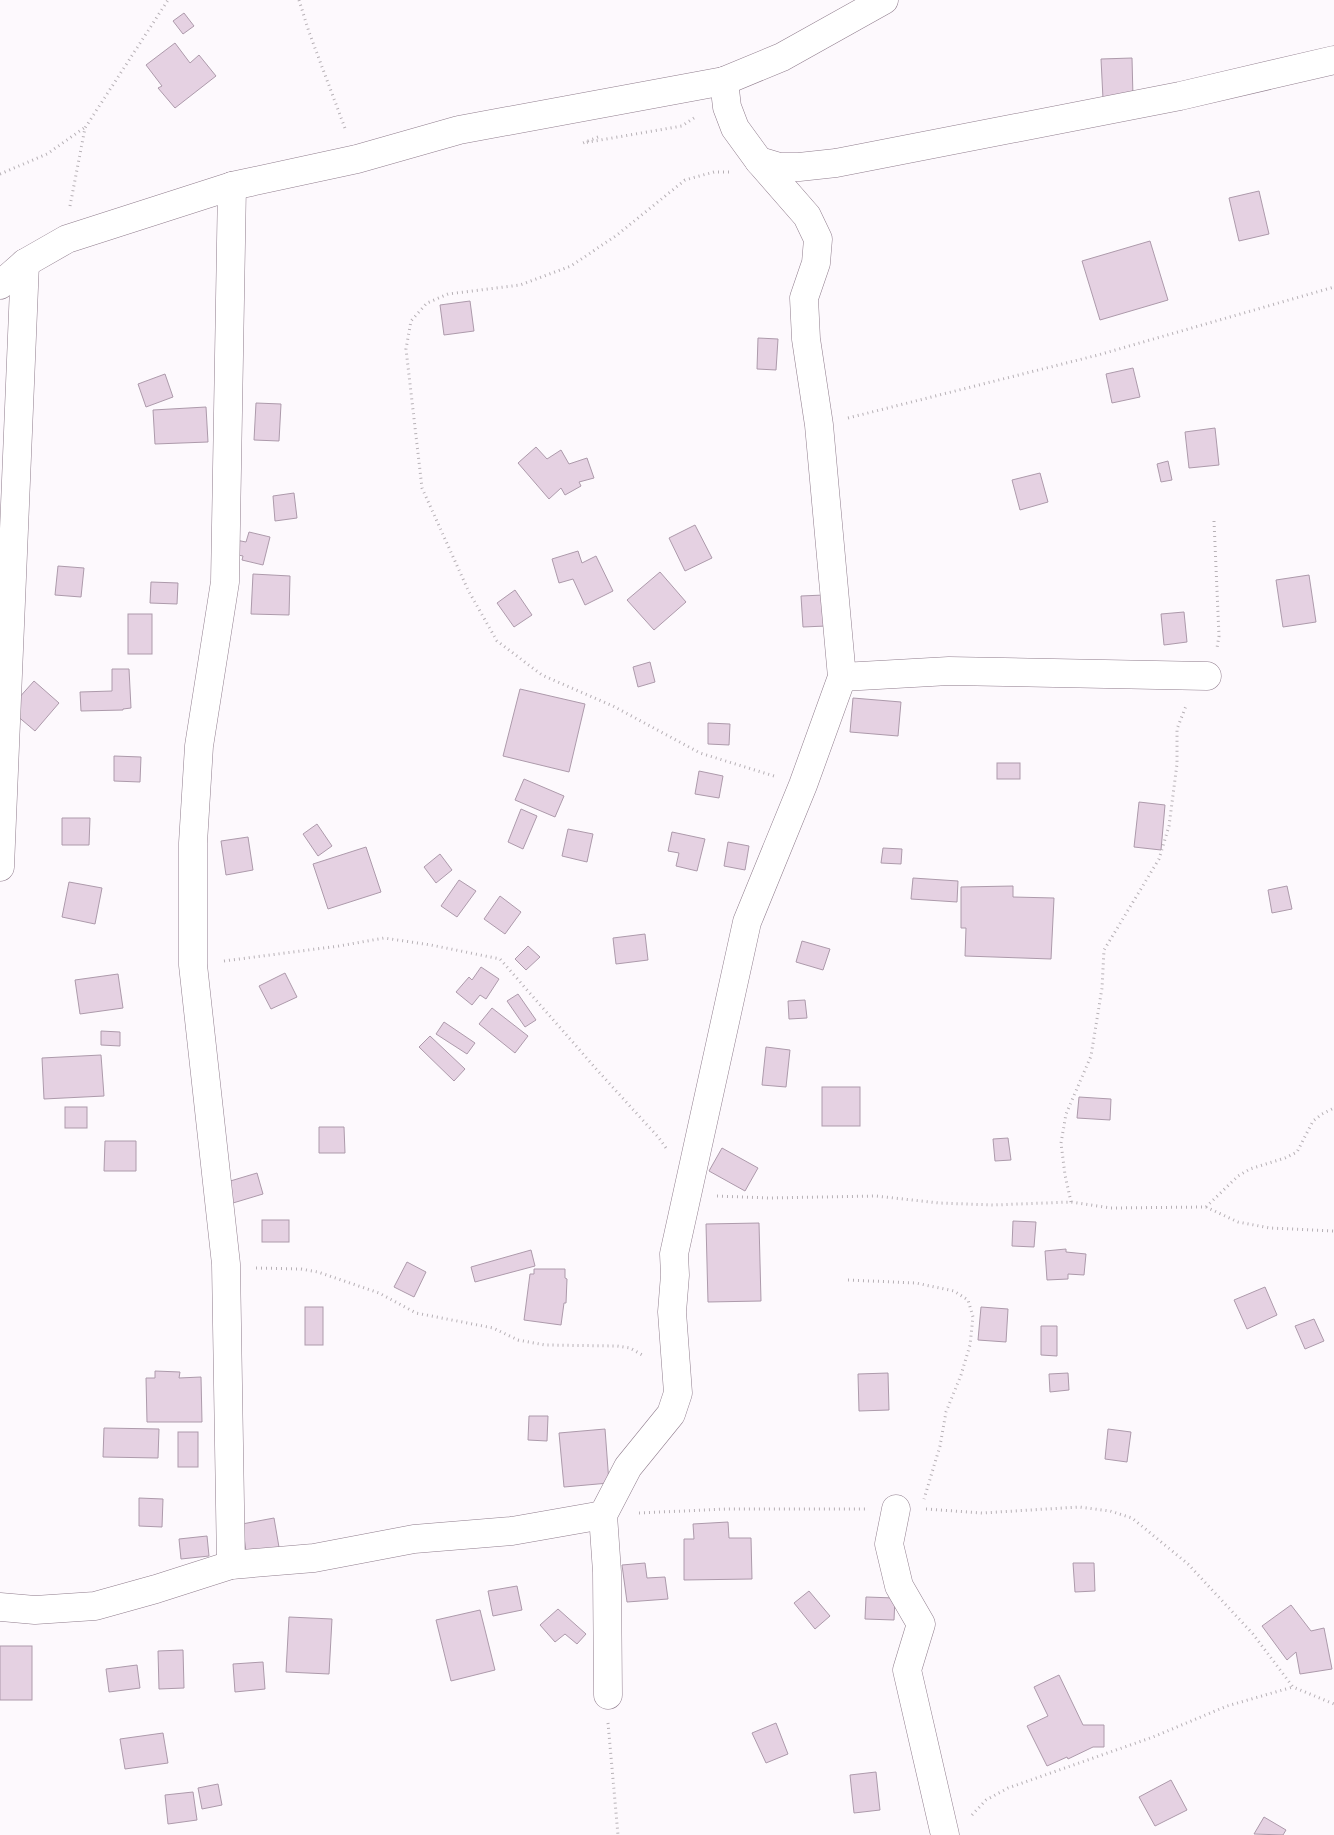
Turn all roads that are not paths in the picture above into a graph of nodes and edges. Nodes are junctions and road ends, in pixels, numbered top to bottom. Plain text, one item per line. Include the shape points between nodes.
1 (884, 0) edge
2 (1334, 60) edge
3 (725, 90) junction
4 (764, 166) junction
5 (232, 186) junction
6 (25, 263) junction
7 (0, 285) edge
8 (1207, 676) road end
9 (842, 677) junction
10 (0, 867) edge
11 (908, 1509) road end
12 (603, 1515) junction
13 (231, 1565) junction
14 (0, 1607) edge
15 (608, 1695) road end
16 (956, 1828) edge

1 - 3 street
2 - 4 street via 1180,96 836,164
3 - 4 street via 735,128
3 - 5 street via 459,130 357,159
4 - 9 street via 807,216 818,239 816,263 804,298 806,339 819,425
5 - 6 street via 67,238
5 - 13 street via 225,582 199,746 193,843 193,964 226,1264
6 - 7 street
6 - 10 street
8 - 9 street via 949,671
9 - 12 street via 803,785 747,922 674,1254 672,1312 678,1393 671,1414 628,1467
11 - 16 street via 889,1544 899,1586 921,1624 907,1670
12 - 13 street via 512,1530 414,1540 314,1558
12 - 15 street
13 - 14 street via 95,1606 35,1610

